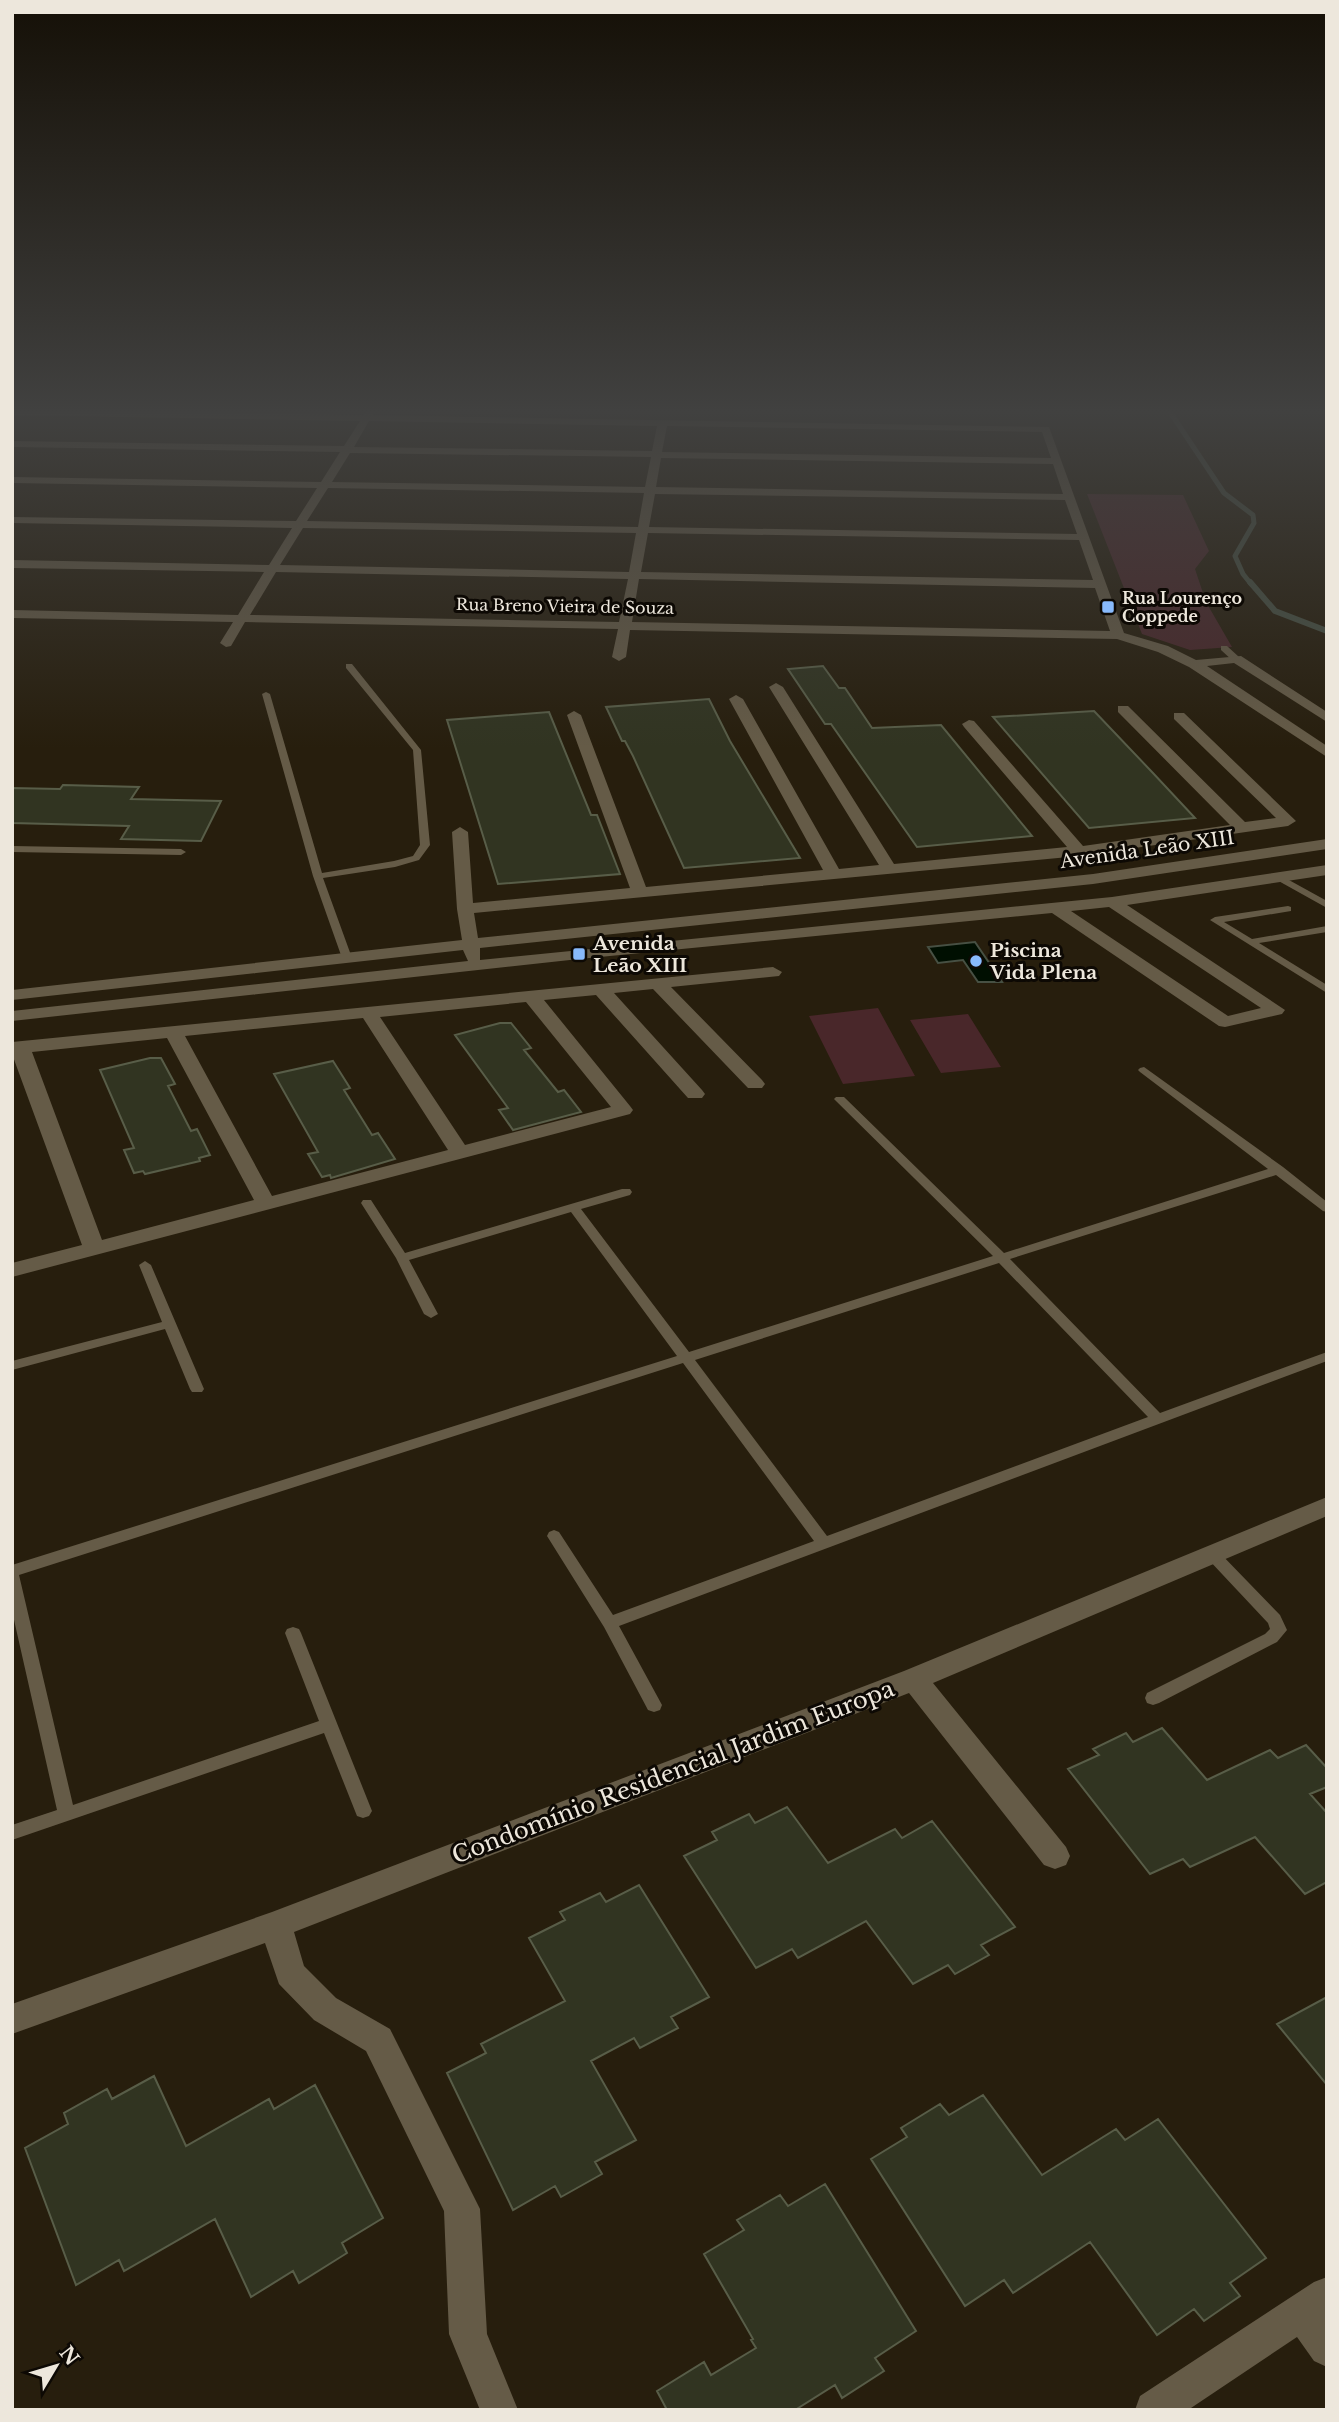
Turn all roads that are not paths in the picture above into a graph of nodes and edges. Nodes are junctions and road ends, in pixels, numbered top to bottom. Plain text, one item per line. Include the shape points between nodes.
1 (128, 522) edge
2 (301, 522) edge
3 (643, 522) edge
4 (1078, 522) edge
5 (299, 525) junction
6 (642, 530) junction
7 (1083, 537) junction
8 (12, 564) edge
9 (271, 569) junction
10 (634, 574) junction
11 (1098, 584) junction
12 (12, 614) edge
13 (241, 618) junction
14 (625, 624) junction
15 (1118, 635) junction
16 (226, 643) dead end
17 (1224, 648) dead end
18 (619, 657) dead end
19 (1236, 659) junction
20 (1194, 664) junction
21 (349, 666) dead end
22 (776, 687) dead end
23 (266, 694) dead end
24 (736, 699) dead end
25 (1124, 709) dead end
26 (574, 715) dead end
27 (1179, 716) dead end
28 (1327, 718) edge
29 (969, 723) dead end
30 (1327, 753) edge
31 (1242, 828) junction
32 (460, 832) dead end
33 (1327, 844) edge
34 (12, 849) edge
35 (1079, 851) junction
36 (181, 852) dead end
37 (1233, 858) junction
38 (889, 868) junction
39 (1327, 870) edge
40 (833, 873) junction
41 (317, 876) junction
42 (1278, 877) junction
43 (1260, 880) junction
44 (640, 892) junction
45 (1112, 902) junction
46 (1327, 905) edge
47 (1054, 906) junction
48 (465, 909) junction
49 (1288, 909) dead end
50 (1327, 929) edge
51 (1250, 942) junction
52 (471, 944) junction
53 (347, 958) junction
54 (474, 966) junction
55 (773, 972) dead end
56 (658, 984) junction
57 (600, 989) junction
58 (1327, 990) edge
59 (12, 995) edge
60 (531, 996) junction
61 (368, 1012) junction
62 (12, 1016) edge
63 (173, 1031) junction
64 (17, 1047) edge
65 (1144, 1070) dead end
66 (755, 1084) dead end
67 (695, 1094) dead end
68 (840, 1099) dead end
69 (461, 1154) junction
70 (1279, 1170) junction
71 (626, 1192) dead end
72 (367, 1203) dead end
73 (266, 1204) junction
74 (574, 1208) junction
75 (1327, 1208) edge
76 (94, 1248) junction
77 (1001, 1257) junction
78 (402, 1258) junction
79 (145, 1265) dead end
80 (12, 1270) edge
81 (431, 1314) dead end
82 (170, 1324) junction
83 (1327, 1356) edge
84 (688, 1358) junction
85 (12, 1366) edge
86 (197, 1389) dead end
87 (1159, 1420) junction
88 (1327, 1506) edge
89 (554, 1536) dead end
90 (825, 1544) junction
91 (1212, 1554) junction
92 (12, 1574) edge
93 (610, 1623) junction
94 (293, 1633) dead end
95 (914, 1679) junction
96 (1153, 1698) dead end
97 (654, 1705) dead end
98 (329, 1724) junction
99 (363, 1811) dead end
100 (67, 1814) junction
101 (12, 1833) edge
102 (1055, 1856) dead end
103 (276, 1925) junction
104 (12, 2019) edge
105 (1314, 2303) edge
106 (1327, 2348) edge
107 (499, 2410) edge
108 (1154, 2410) edge

1 - 5 street
2 - 5 street
3 - 6 street
4 - 7 street
5 - 6 street
5 - 9 street
6 - 7 street
6 - 10 street
7 - 11 street
8 - 9 street
9 - 10 street
9 - 13 street
10 - 11 street
10 - 14 street
11 - 15 street
12 - 13 street, Rua Breno Vieira de Souza
13 - 14 street, Rua Breno Vieira de Souza
13 - 16 street
14 - 15 street, Rua Breno Vieira de Souza
14 - 18 street
15 - 20 street, Rua Breno Vieira de Souza
17 - 19 lane
19 - 20 street
19 - 28 street
20 - 30 street, Rua Breno Vieira de Souza
21 - 41 lane via 417,750 425,845 416,858
22 - 38 street
23 - 41 lane
24 - 40 street
25 - 31 street
26 - 44 street
27 - 31 street via 1288,821
29 - 35 street
31 - 35 street
32 - 48 street
33 - 37 street, Avenida Leão XIII
34 - 36 lane
35 - 38 street
37 - 43 street
37 - 52 street, Avenida Leão XIII via 1093,879
38 - 40 street
39 - 42 street
40 - 44 street
41 - 53 lane
42 - 43 street
42 - 46 lane
43 - 45 street
44 - 48 street
45 - 47 street
45 - 47 street via 1276,1010 1225,1022
47 - 54 street
48 - 52 street
49 - 51 lane via 1215,920
50 - 51 lane
51 - 58 lane
52 - 53 street, Avenida Leão XIII
52 - 54 street
53 - 59 street, Avenida Leão XIII
54 - 62 street
55 - 56 street
56 - 57 street
56 - 66 street
57 - 60 street
57 - 67 street
60 - 61 street
60 - 69 street via 624,1110
61 - 63 street
61 - 69 street
63 - 64 street
63 - 73 street
64 - 76 street
65 - 70 lane
68 - 77 lane
69 - 73 street
70 - 75 lane
70 - 77 lane
71 - 74 lane
72 - 78 lane
73 - 76 street
74 - 78 lane
74 - 84 lane
76 - 80 street
77 - 84 lane
77 - 87 lane
78 - 81 lane
79 - 82 lane
82 - 85 lane
82 - 86 lane
83 - 87 lane
84 - 90 lane
84 - 92 lane
87 - 90 lane
88 - 91 street, Condomínio Residencial Jardim Europa
89 - 93 lane
90 - 93 lane
91 - 95 street, Condomínio Residencial Jardim Europa
91 - 96 lane via 1275,1619 1279,1630
92 - 100 lane
93 - 97 lane
94 - 98 lane
95 - 102 street
95 - 103 street, Condomínio Residencial Jardim Europa
98 - 99 lane
98 - 100 lane
100 - 101 lane
103 - 104 street, Condomínio Residencial Jardim Europa
103 - 107 street via 290,1974 325,2009 378,2040 462,2209 468,2334
105 - 106 street
105 - 108 street

